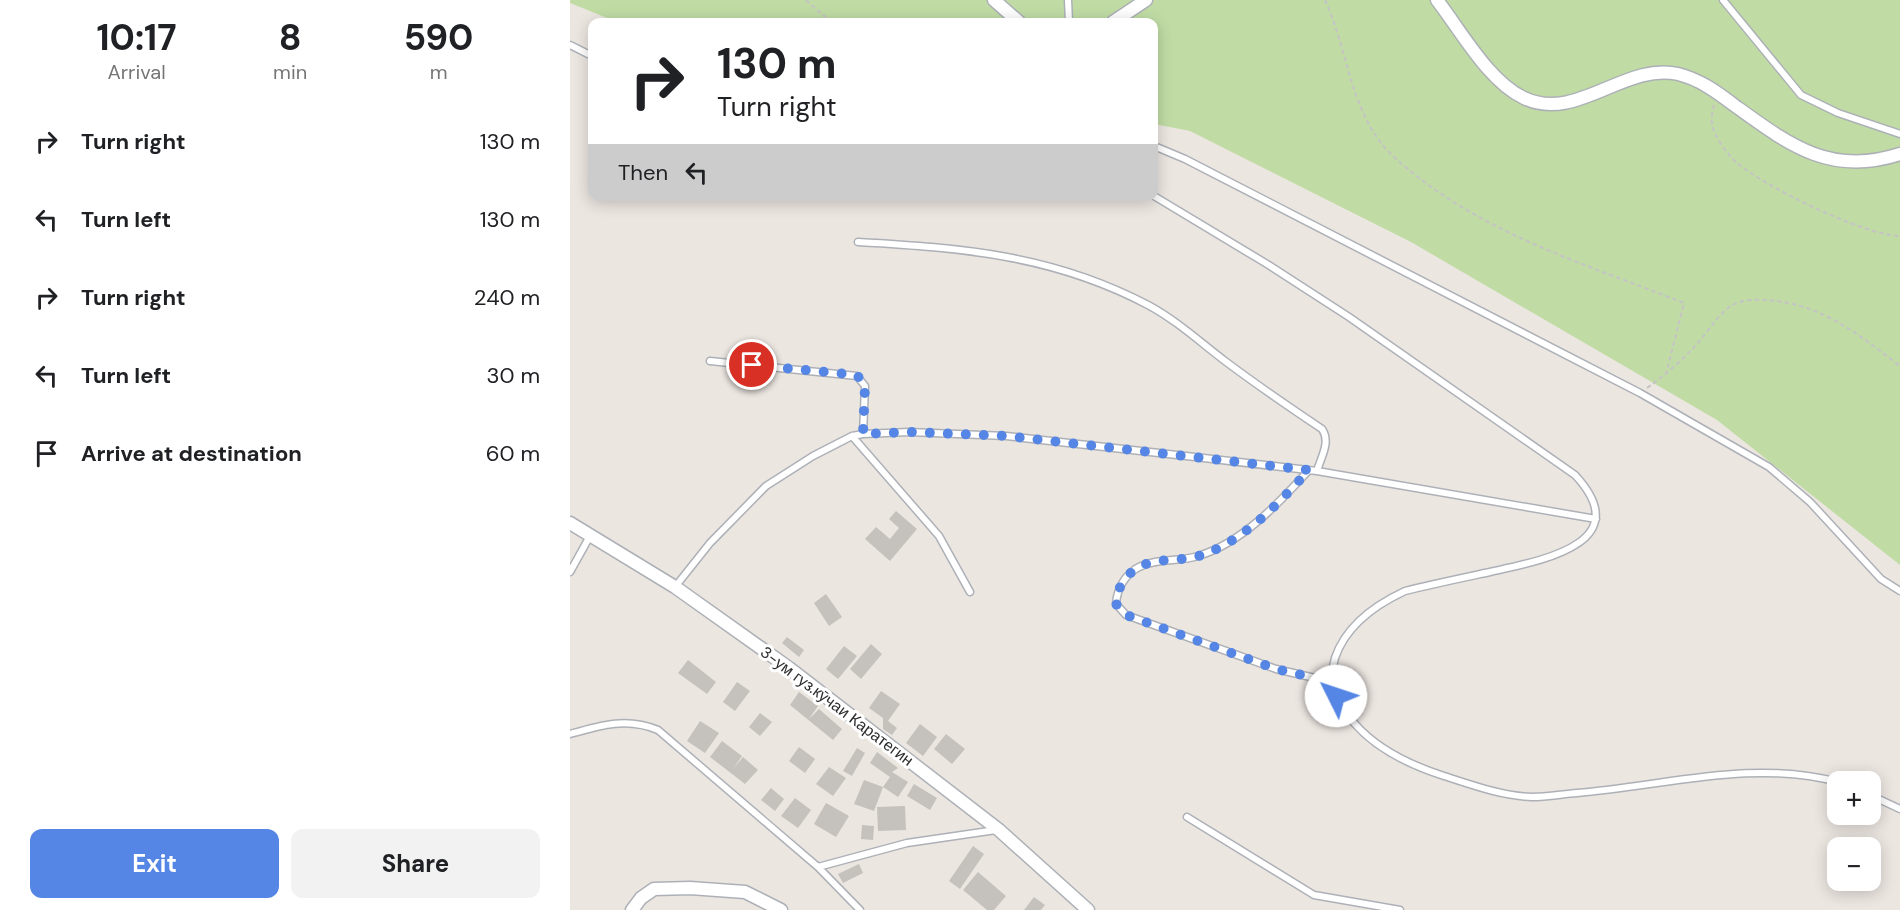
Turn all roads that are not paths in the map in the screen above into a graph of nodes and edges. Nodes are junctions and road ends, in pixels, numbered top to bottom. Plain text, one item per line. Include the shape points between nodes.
1 (994, 0) edge
2 (1068, 0) edge
3 (1146, 0) edge
4 (1437, 0) edge
5 (1723, 0) edge
6 (1014, 18) edge
7 (1069, 18) edge
8 (1119, 18) edge
9 (570, 45) edge
10 (588, 54) edge
11 (1900, 134) edge
12 (1158, 148) edge
13 (1900, 154) edge
14 (1158, 198) edge
15 (858, 242) dead end
16 (710, 361) dead end
17 (863, 434) junction
18 (852, 436) junction
19 (1313, 471) junction
20 (1596, 519) junction
21 (570, 523) edge
22 (590, 535) junction
23 (570, 572) edge
24 (675, 587) junction
25 (1900, 591) edge
26 (970, 592) dead end
27 (1332, 682) junction
28 (570, 734) edge
29 (1827, 780) edge
30 (1881, 800) edge
31 (1900, 810) edge
32 (1187, 818) dead end
33 (999, 830) junction
34 (818, 867) junction
35 (632, 910) edge
36 (782, 910) edge
37 (860, 910) edge
38 (1088, 910) edge
39 (1400, 910) edge

1 - 6 street
2 - 7 lane
3 - 8 street
4 - 13 street via 1496,78 1526,100 1559,103 1643,74 1662,72 1698,81 1774,134 1817,155 1849,164
5 - 11 lane via 1801,95 1838,113
9 - 10 lane
12 - 25 lane via 1640,393 1780,475 1881,579
14 - 20 lane via 1349,317 1563,466 1585,486 1594,501
15 - 19 lane via 949,248 1028,259 1149,306 1322,429 1326,444
16 - 17 lane via 857,375 865,386
17 - 18 lane
17 - 19 lane via 1006,436
18 - 24 lane via 766,486 710,543
18 - 26 lane via 939,536
19 - 20 lane
19 - 27 lane via 1255,523 1215,549 1140,567 1122,583 1116,604 1126,615 1255,662
20 - 27 lane via 1587,536 1567,551 1390,598 1363,617 1346,636 1336,656
21 - 22 street, 3-ум гуз.кӯчаи Каратегин
22 - 23 lane
22 - 24 street, 3-ум гуз.кӯчаи Каратегин
24 - 33 street, 3-ум гуз.кӯчаи Каратегин via 789,668
27 - 29 lane via 1348,716 1379,745 1425,770 1482,789 1532,797 1616,790 1749,771 1785,772
28 - 34 lane via 624,722 658,730
30 - 31 lane
32 - 39 lane via 1314,895
33 - 34 lane via 907,843
33 - 38 street, 3-ум гуз.кӯчаи Каратегин
34 - 37 lane
35 - 36 street via 654,889 690,888 746,892

